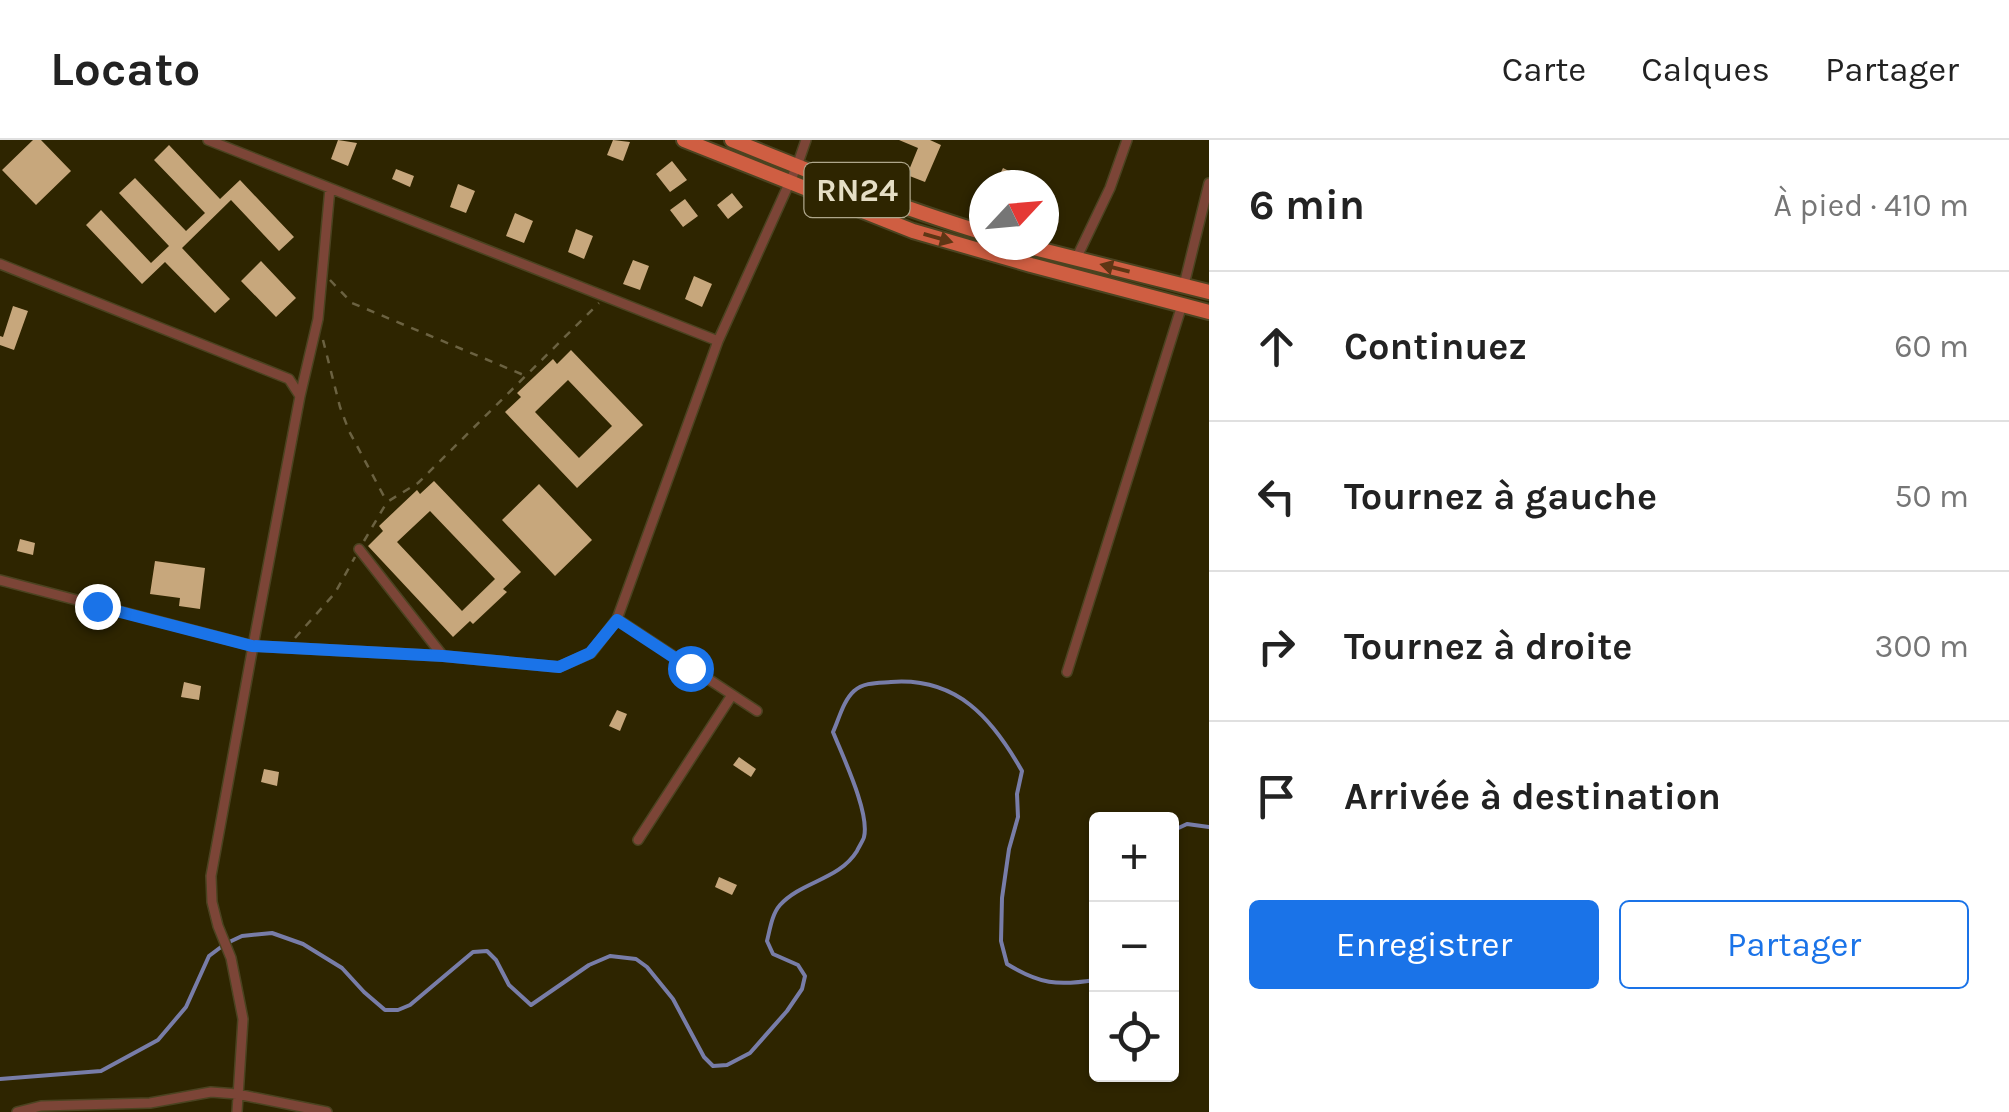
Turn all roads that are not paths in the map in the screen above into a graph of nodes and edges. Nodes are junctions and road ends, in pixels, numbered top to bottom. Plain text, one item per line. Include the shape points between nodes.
1 (208, 140) edge
2 (684, 140) edge
3 (732, 140) edge
4 (806, 140) edge
5 (1127, 140) edge
6 (797, 166) junction
7 (789, 183) junction
8 (1209, 183) edge
9 (330, 188) junction
10 (969, 228) edge
11 (1059, 255) edge
12 (1076, 259) junction
13 (0, 264) edge
14 (1147, 276) junction
15 (1184, 285) junction
16 (1209, 292) edge
17 (1144, 295) junction
18 (1182, 305) junction
19 (1209, 312) edge
20 (718, 341) junction
21 (300, 396) junction
22 (359, 548) road end
23 (0, 580) edge
24 (617, 620) junction
25 (252, 646) junction
26 (443, 656) junction
27 (1067, 672) dead end
28 (732, 695) junction
29 (756, 711) dead end
30 (638, 840) dead end
31 (237, 1094) junction
32 (17, 1112) edge
33 (236, 1112) edge
34 (327, 1112) edge

1 - 9 street
2 - 7 main road, RN24
3 - 6 main road, RN24
4 - 6 street
5 - 12 street
6 - 7 street
6 - 10 main road, RN24
7 -> 17 main road, RN24 via 912,230
7 - 20 street
8 - 15 street
9 - 20 street
9 - 21 street via 318,319
11 - 12 main road
14 -> 12 main road
13 - 21 street via 289,379
14 - 15 main road
14 - 17 main road
15 - 16 main road
17 - 18 main road, RN24
18 - 19 main road, RN24
18 - 27 street
20 - 24 street
21 - 25 street
22 - 26 street
23 - 25 street
24 - 26 street via 590,653 559,667
24 - 28 street
25 - 26 street
25 - 31 street via 211,876 244,1019
28 - 29 street
28 - 30 street
31 - 32 street
31 - 33 street
31 - 34 street

